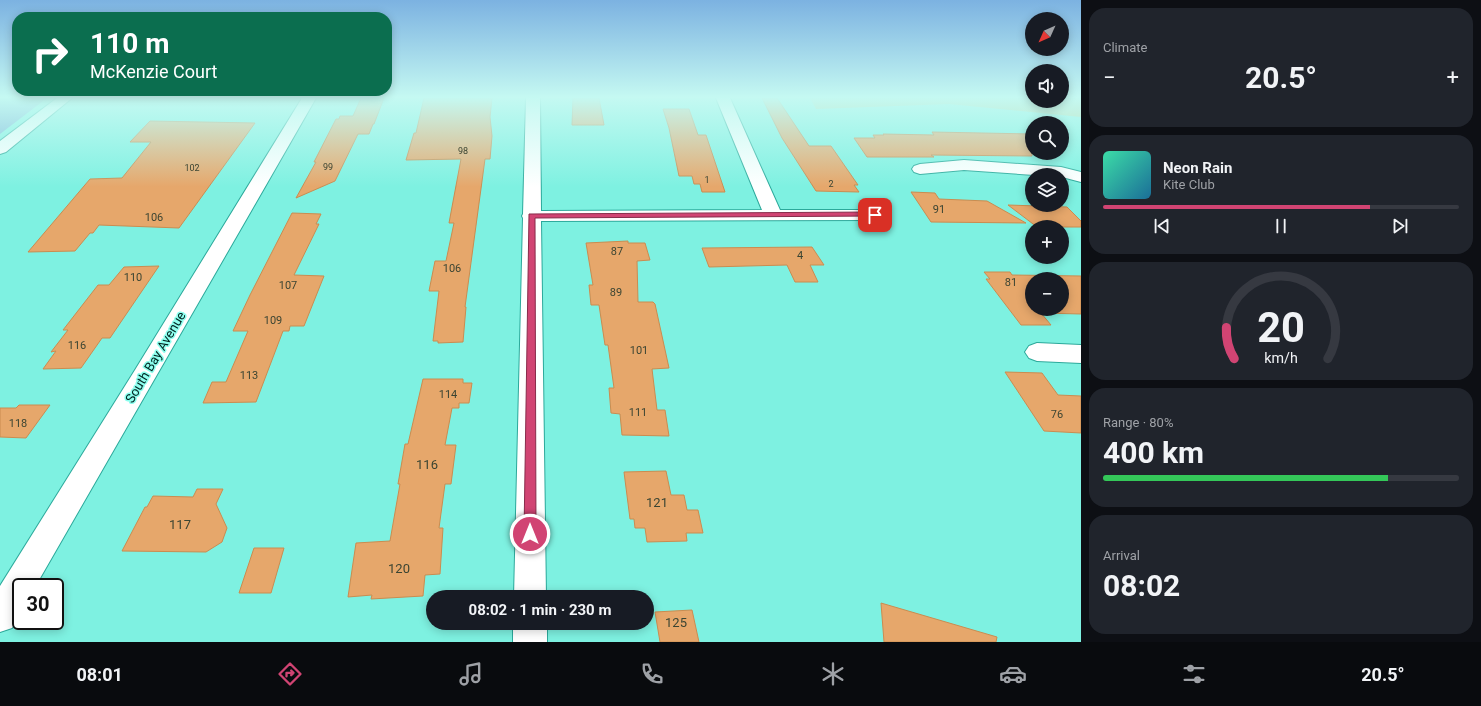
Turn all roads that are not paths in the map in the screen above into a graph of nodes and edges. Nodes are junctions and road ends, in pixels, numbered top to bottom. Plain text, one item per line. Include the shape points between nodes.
1 (28, 128) edge
2 (291, 128) edge
3 (533, 128) edge
4 (736, 128) edge
5 (0, 150) edge
6 (920, 169) dead end
7 (1081, 177) edge
8 (773, 215) junction
9 (875, 215) dead end
10 (532, 216) junction
11 (1037, 352) dead end
12 (1081, 354) edge
13 (530, 590) edge
14 (0, 616) edge
15 (530, 630) edge
16 (530, 642) edge

1 - 5 street
2 - 14 street, South Bay Avenue
3 - 10 street
4 - 8 street
6 - 7 street via 964,165 1061,172
8 - 9 street
8 - 10 street
10 - 13 street
11 - 12 street
15 - 16 street

